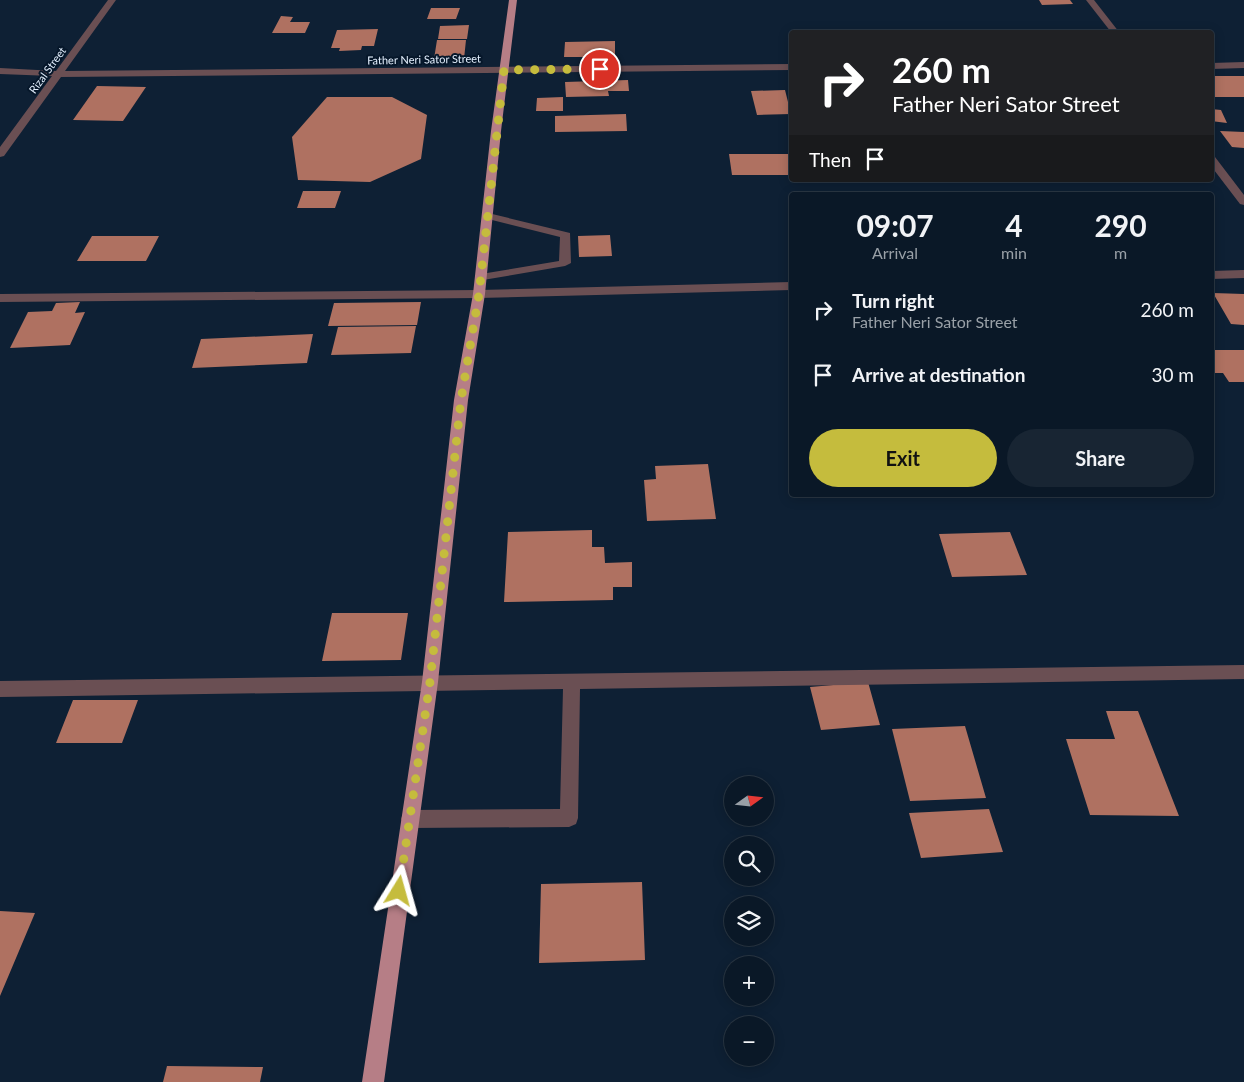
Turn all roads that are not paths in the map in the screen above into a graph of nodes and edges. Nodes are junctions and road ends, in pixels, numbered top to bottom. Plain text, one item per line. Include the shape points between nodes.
1 (112, 0) edge
2 (513, 0) edge
3 (1090, 0) edge
4 (1112, 30) edge
5 (1244, 65) edge
6 (1214, 66) edge
7 (789, 67) edge
8 (504, 70) junction
9 (0, 71) edge
10 (58, 74) junction
11 (0, 154) edge
12 (1214, 163) edge
13 (1244, 202) edge
14 (488, 216) junction
15 (1244, 274) edge
16 (1214, 275) edge
17 (481, 278) junction
18 (789, 286) edge
19 (479, 294) junction
20 (0, 298) edge
21 (1244, 672) edge
22 (430, 682) junction
23 (572, 682) junction
24 (0, 689) edge
25 (410, 819) junction
26 (373, 1082) edge

1 - 10 street, Rizal Street
2 - 8 main road
3 - 4 street
5 - 6 street
7 - 8 street, Father Neri Sator Street
8 - 10 street, Father Neri Sator Street
8 - 14 main road
9 - 10 street, Father Neri Sator Street
10 - 11 street, Rizal Street
12 - 13 street
14 - 17 main road
14 - 17 street via 566,235 565,263
15 - 16 street
17 - 19 main road
18 - 19 street
19 - 20 street
19 - 22 main road via 461,400
21 - 23 street
22 - 23 street
22 - 24 street
22 - 25 main road
23 - 25 street via 570,818
25 - 26 main road

